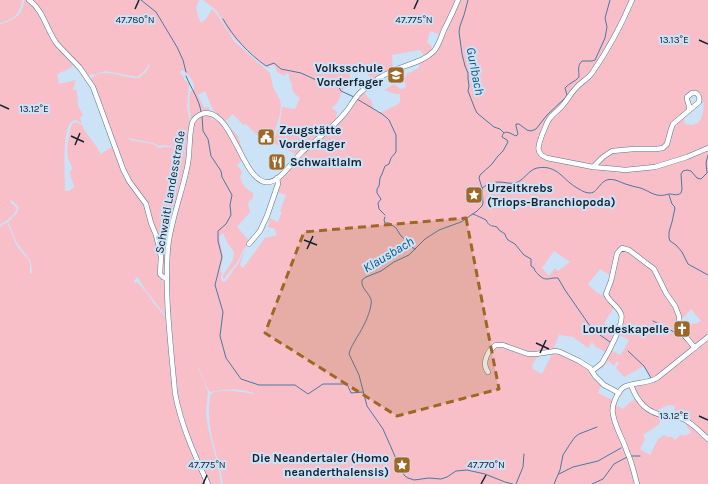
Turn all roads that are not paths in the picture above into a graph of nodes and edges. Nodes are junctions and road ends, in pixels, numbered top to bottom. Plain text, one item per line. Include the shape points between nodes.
1 (29, 0) edge
2 (458, 0) edge
3 (632, 0) edge
4 (689, 110) dead end
5 (708, 148) edge
6 (593, 167) junction
7 (277, 178) junction
8 (249, 244) dead end
9 (167, 279) junction
10 (708, 337) edge
11 (695, 348) junction
12 (592, 371) junction
13 (488, 372) dead end
14 (631, 385) junction
15 (619, 393) junction
16 (708, 439) edge
17 (208, 484) edge
18 (637, 484) edge

1 - 9 street via 40,10 55,42 80,68 92,87 125,174 146,204 161,257 160,274
2 - 7 street via 436,48 426,57 390,72 361,92 337,123 302,152
3 - 6 street via 609,47 587,79 577,86 549,120 539,142 543,156
4 - 6 street via 673,124 667,144 663,148 615,150
5 - 6 street via 673,162 649,168 616,170
7 - 8 street via 278,184 267,216 260,232
7 - 9 street, Schwaitl Landesstraße via 267,182 260,180 249,168 234,140 214,114 201,114 195,118 188,164 171,233
9 - 17 street, Schwaitl Landesstraße via 178,408 190,445
10 - 11 street
11 - 12 street via 680,330 675,306 654,269 629,250 622,248 617,254 606,294 621,313 622,321 605,358
11 - 14 street via 657,378
12 - 13 street via 556,351 528,354 497,344 486,358
12 - 15 street via 604,385
14 - 15 street via 624,387
14 - 16 street via 641,404 647,409 664,416 684,419
15 - 18 street via 613,406 613,416

